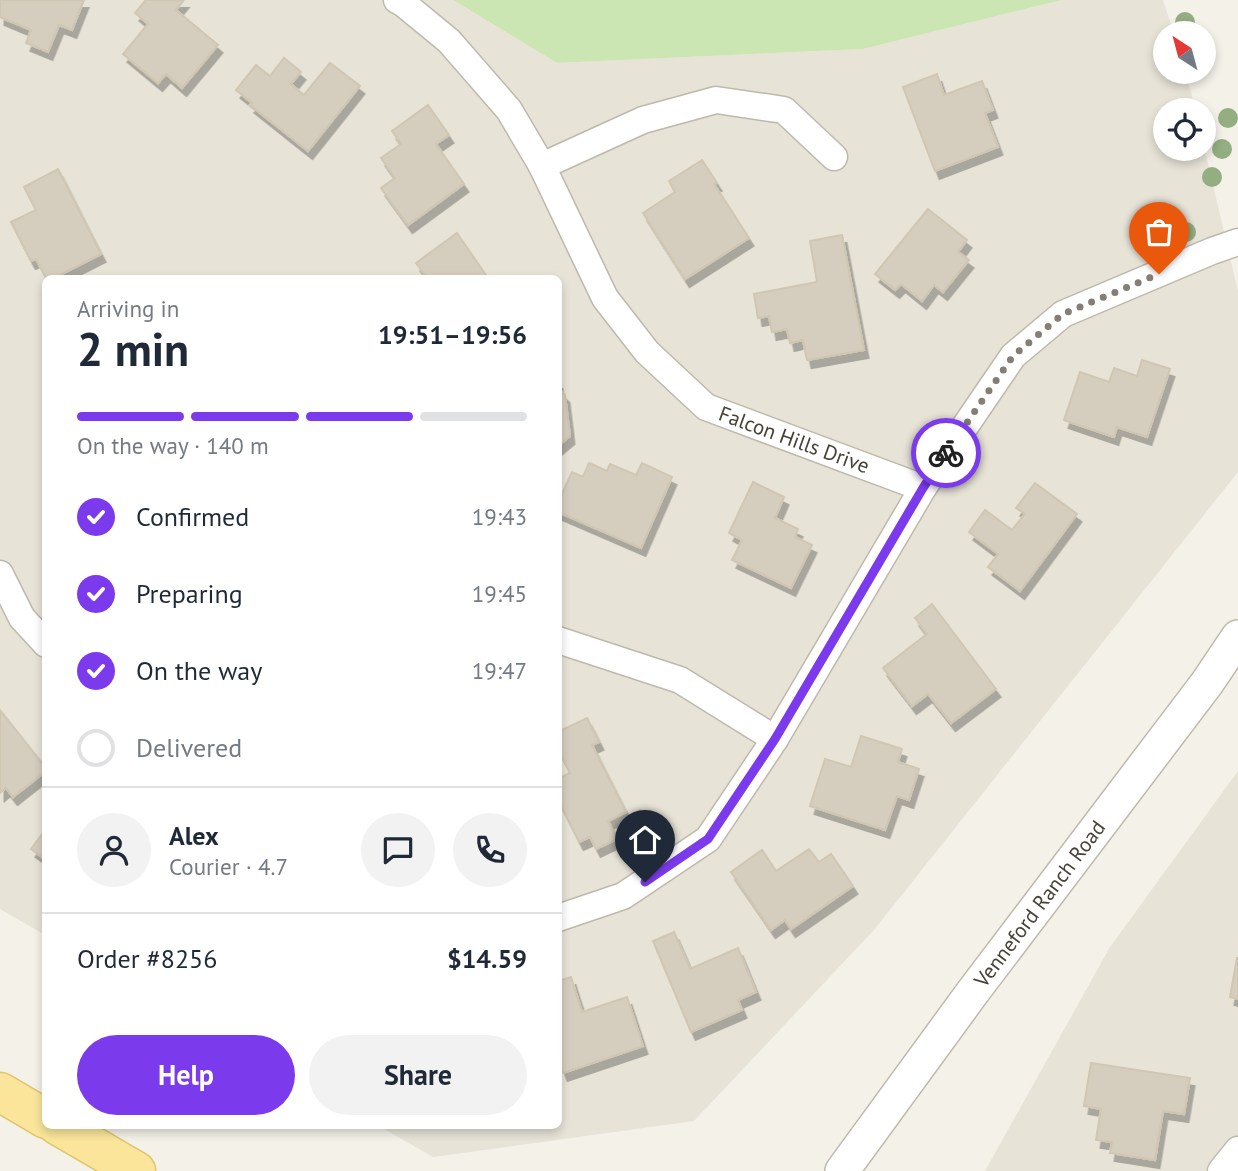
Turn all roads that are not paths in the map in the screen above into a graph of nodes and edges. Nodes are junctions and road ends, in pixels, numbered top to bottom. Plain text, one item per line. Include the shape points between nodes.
1 (397, 0) edge
2 (834, 157) dead end
3 (542, 166) junction
4 (1238, 242) edge
5 (923, 488) junction
6 (0, 574) edge
7 (1238, 637) edge
8 (42, 640) edge
9 (562, 641) edge
10 (775, 739) junction
11 (562, 917) edge
12 (0, 1092) edge
13 (42, 1117) edge
14 (64, 1129) edge
15 (1238, 1150) edge
16 (136, 1171) edge
17 (842, 1171) edge
18 (1221, 1171) edge

1 - 3 street, Falcon Hills Drive via 449,41 509,110
2 - 3 street via 784,110 716,100 643,120
3 - 5 street, Falcon Hills Drive via 605,298 647,352 706,407
4 - 5 street via 1063,314 1013,356
5 - 10 street
6 - 8 street via 22,618
7 - 17 street, Venneford Ranch Road
9 - 10 street via 680,680
10 - 11 street via 708,839 623,896
12 - 13 main road
14 - 16 main road
15 - 18 street

